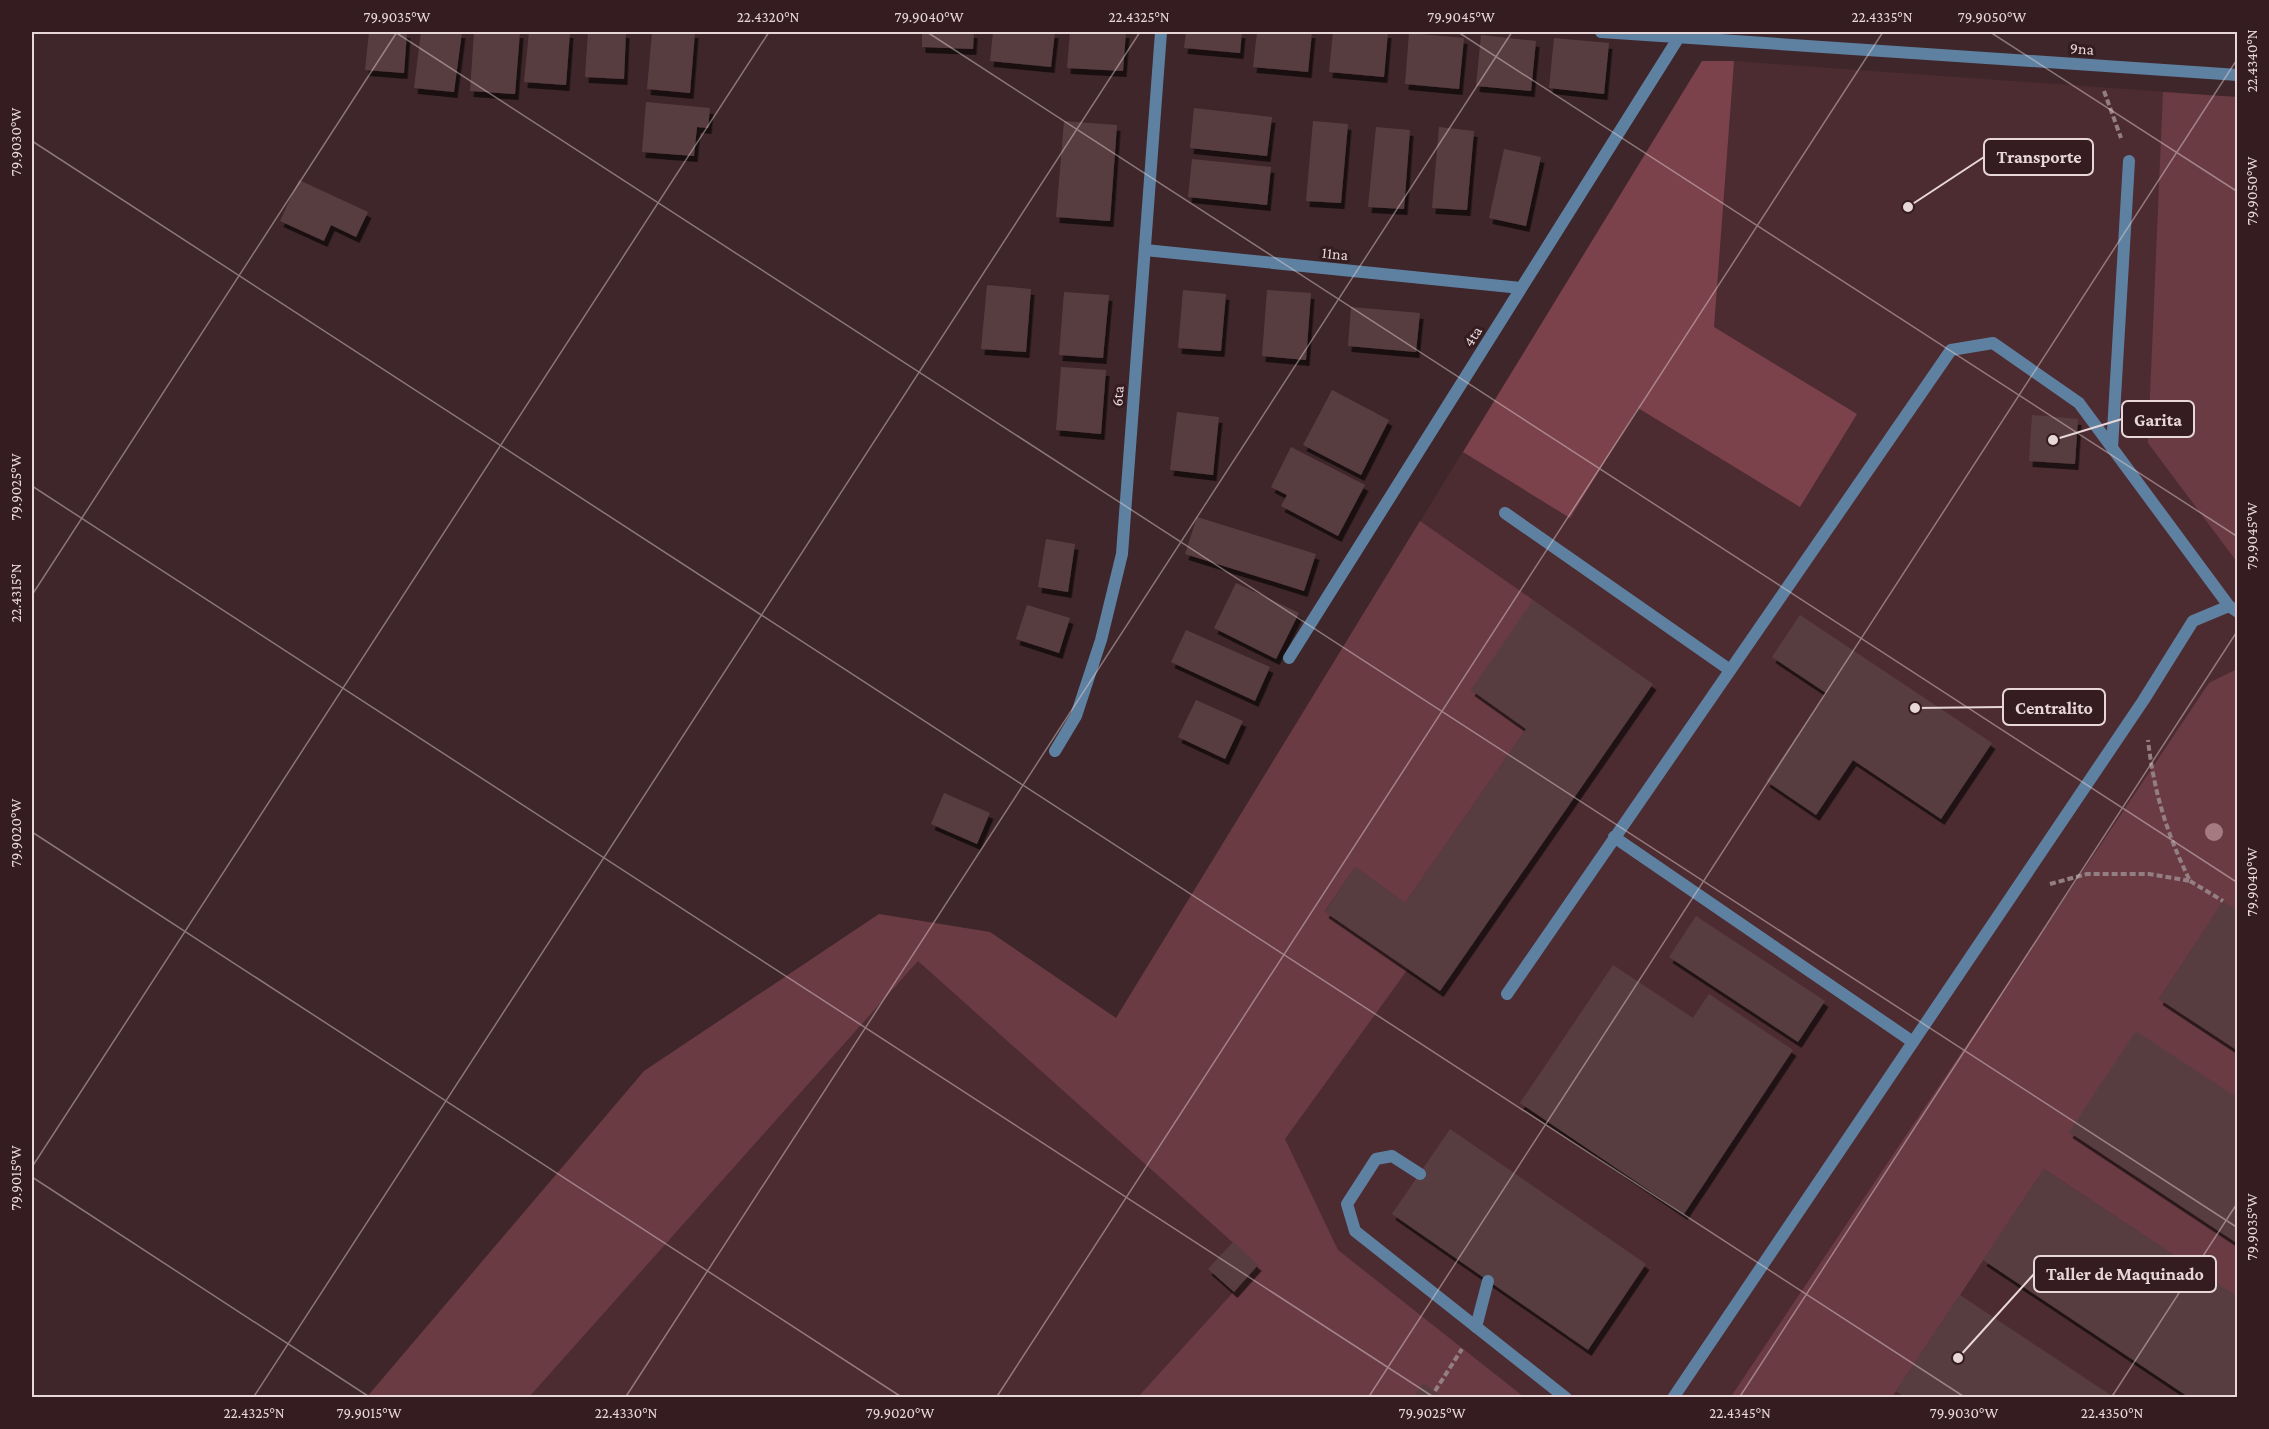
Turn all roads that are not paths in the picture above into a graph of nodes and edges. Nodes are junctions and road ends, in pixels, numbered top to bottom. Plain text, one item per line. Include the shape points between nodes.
1 (1161, 32) edge
2 (1601, 32) edge
3 (1680, 34) edge
4 (2238, 75) edge
5 (2129, 161) road end
6 (1145, 250) junction
7 (1521, 288) junction
8 (2112, 448) junction
9 (1505, 513) dead end
10 (2233, 609) edge
11 (1289, 658) dead end
12 (1730, 670) junction
13 (1054, 751) dead end
14 (1614, 837) junction
15 (1507, 994) dead end
16 (1913, 1042) junction
17 (1420, 1174) dead end
18 (1488, 1281) dead end
19 (1476, 1326) junction
20 (1566, 1398) edge
21 (1673, 1398) edge

1 - 6 street, 6ta
2 - 3 street, 9na
3 - 4 street, 9na
3 - 7 street, 4ta
5 - 8 street
6 - 7 street, 11na
6 - 13 street, 6ta via 1122,554 1101,640 1076,716
7 - 11 street, 4ta
8 - 10 street
8 - 12 street via 2079,403 1993,343 1951,350
9 - 12 street
10 - 16 street via 2193,621 2144,701
12 - 14 street
14 - 15 street
14 - 16 street
16 - 21 street
17 - 19 street via 1392,1156 1376,1159 1347,1204 1355,1231
18 - 19 street
19 - 20 street

